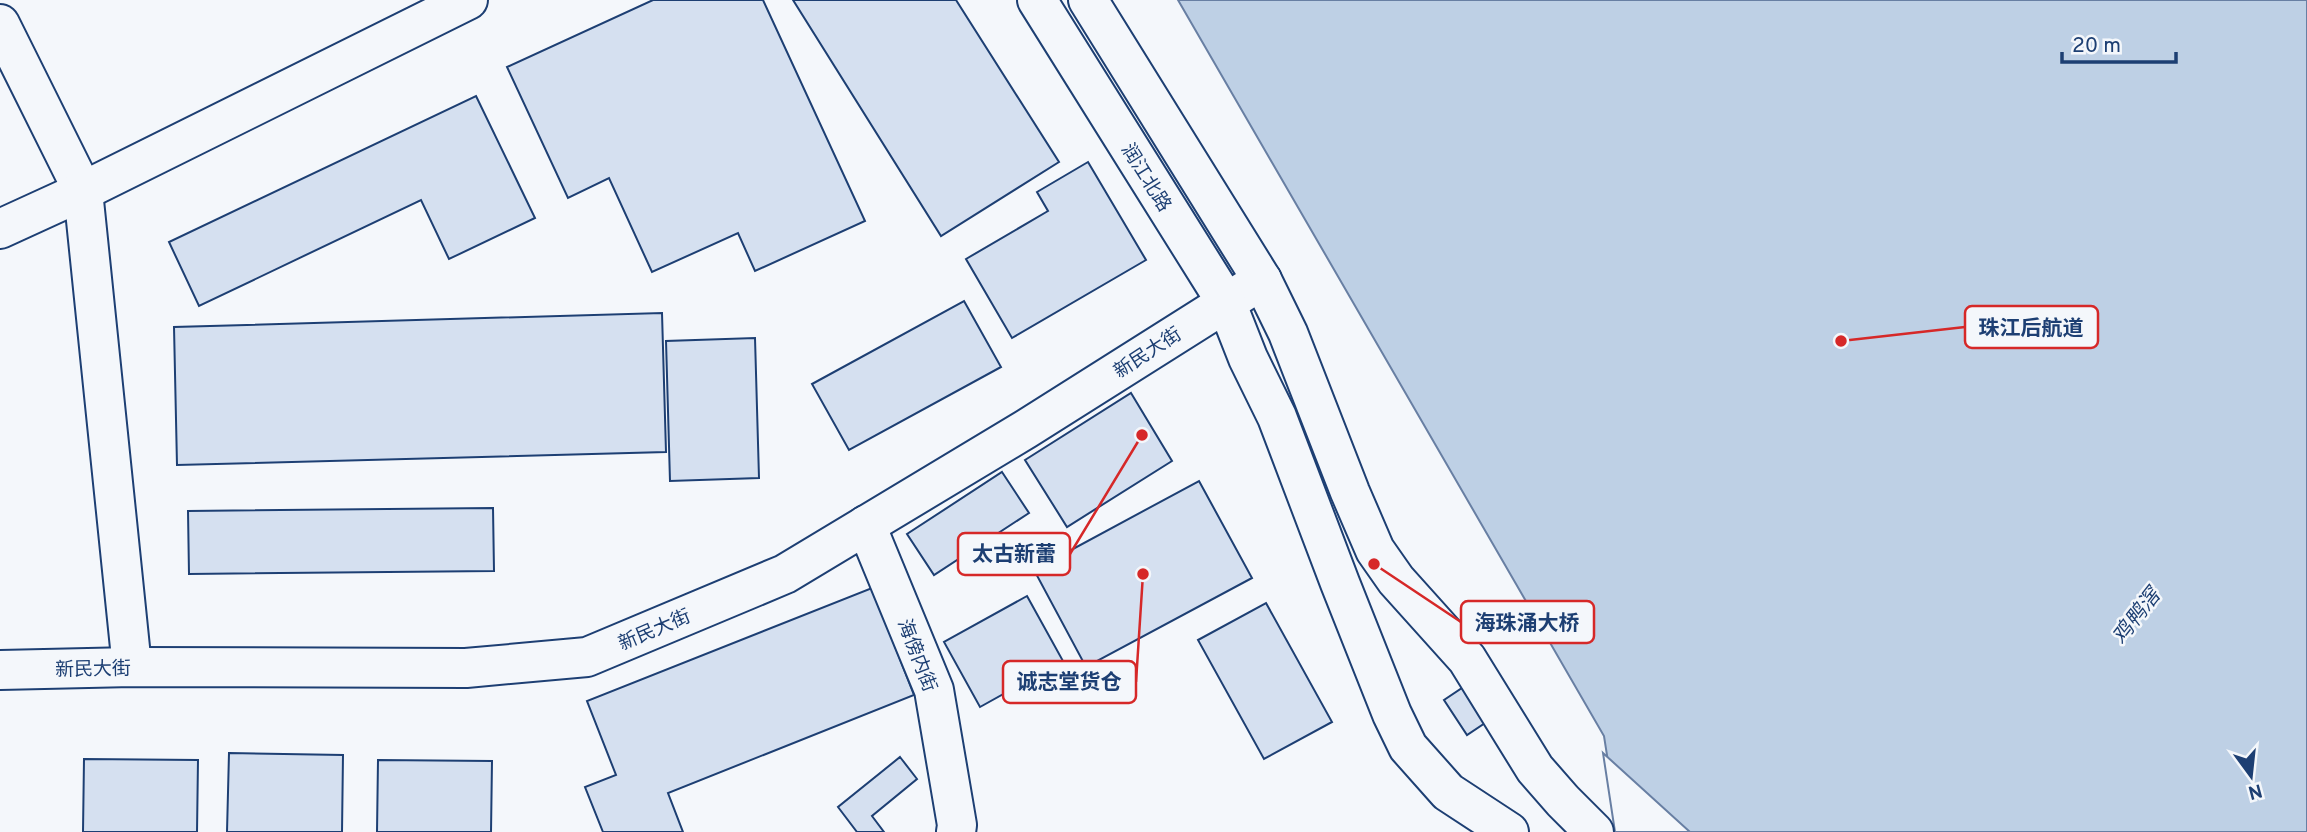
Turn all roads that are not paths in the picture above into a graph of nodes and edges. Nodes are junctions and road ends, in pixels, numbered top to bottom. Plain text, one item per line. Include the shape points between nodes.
1 (468, 0) edge
2 (1037, 0) edge
3 (1088, 0) edge
4 (0, 24) edge
5 (83, 191) junction
6 (0, 229) edge
7 (1262, 280) junction
8 (1226, 302) junction
9 (866, 525) junction
10 (132, 667) junction
11 (0, 670) edge
12 (956, 832) edge
13 (1509, 832) edge
14 (1594, 832) edge

1 - 5 street
2 - 8 street, 润江北路
3 - 7 street
4 - 5 street
5 - 6 street
5 - 10 street
7 - 8 street, 新民大街
7 - 14 street via 1288,333 1375,550 1467,659 1535,769
8 - 9 street, 新民大街
8 - 13 street, 润江北路 via 1277,417 1408,747 1448,792
9 - 10 street, 新民大街 via 785,574 587,657 466,668
9 - 12 street, 海傍内街 via 934,690
10 - 11 street, 新民大街

